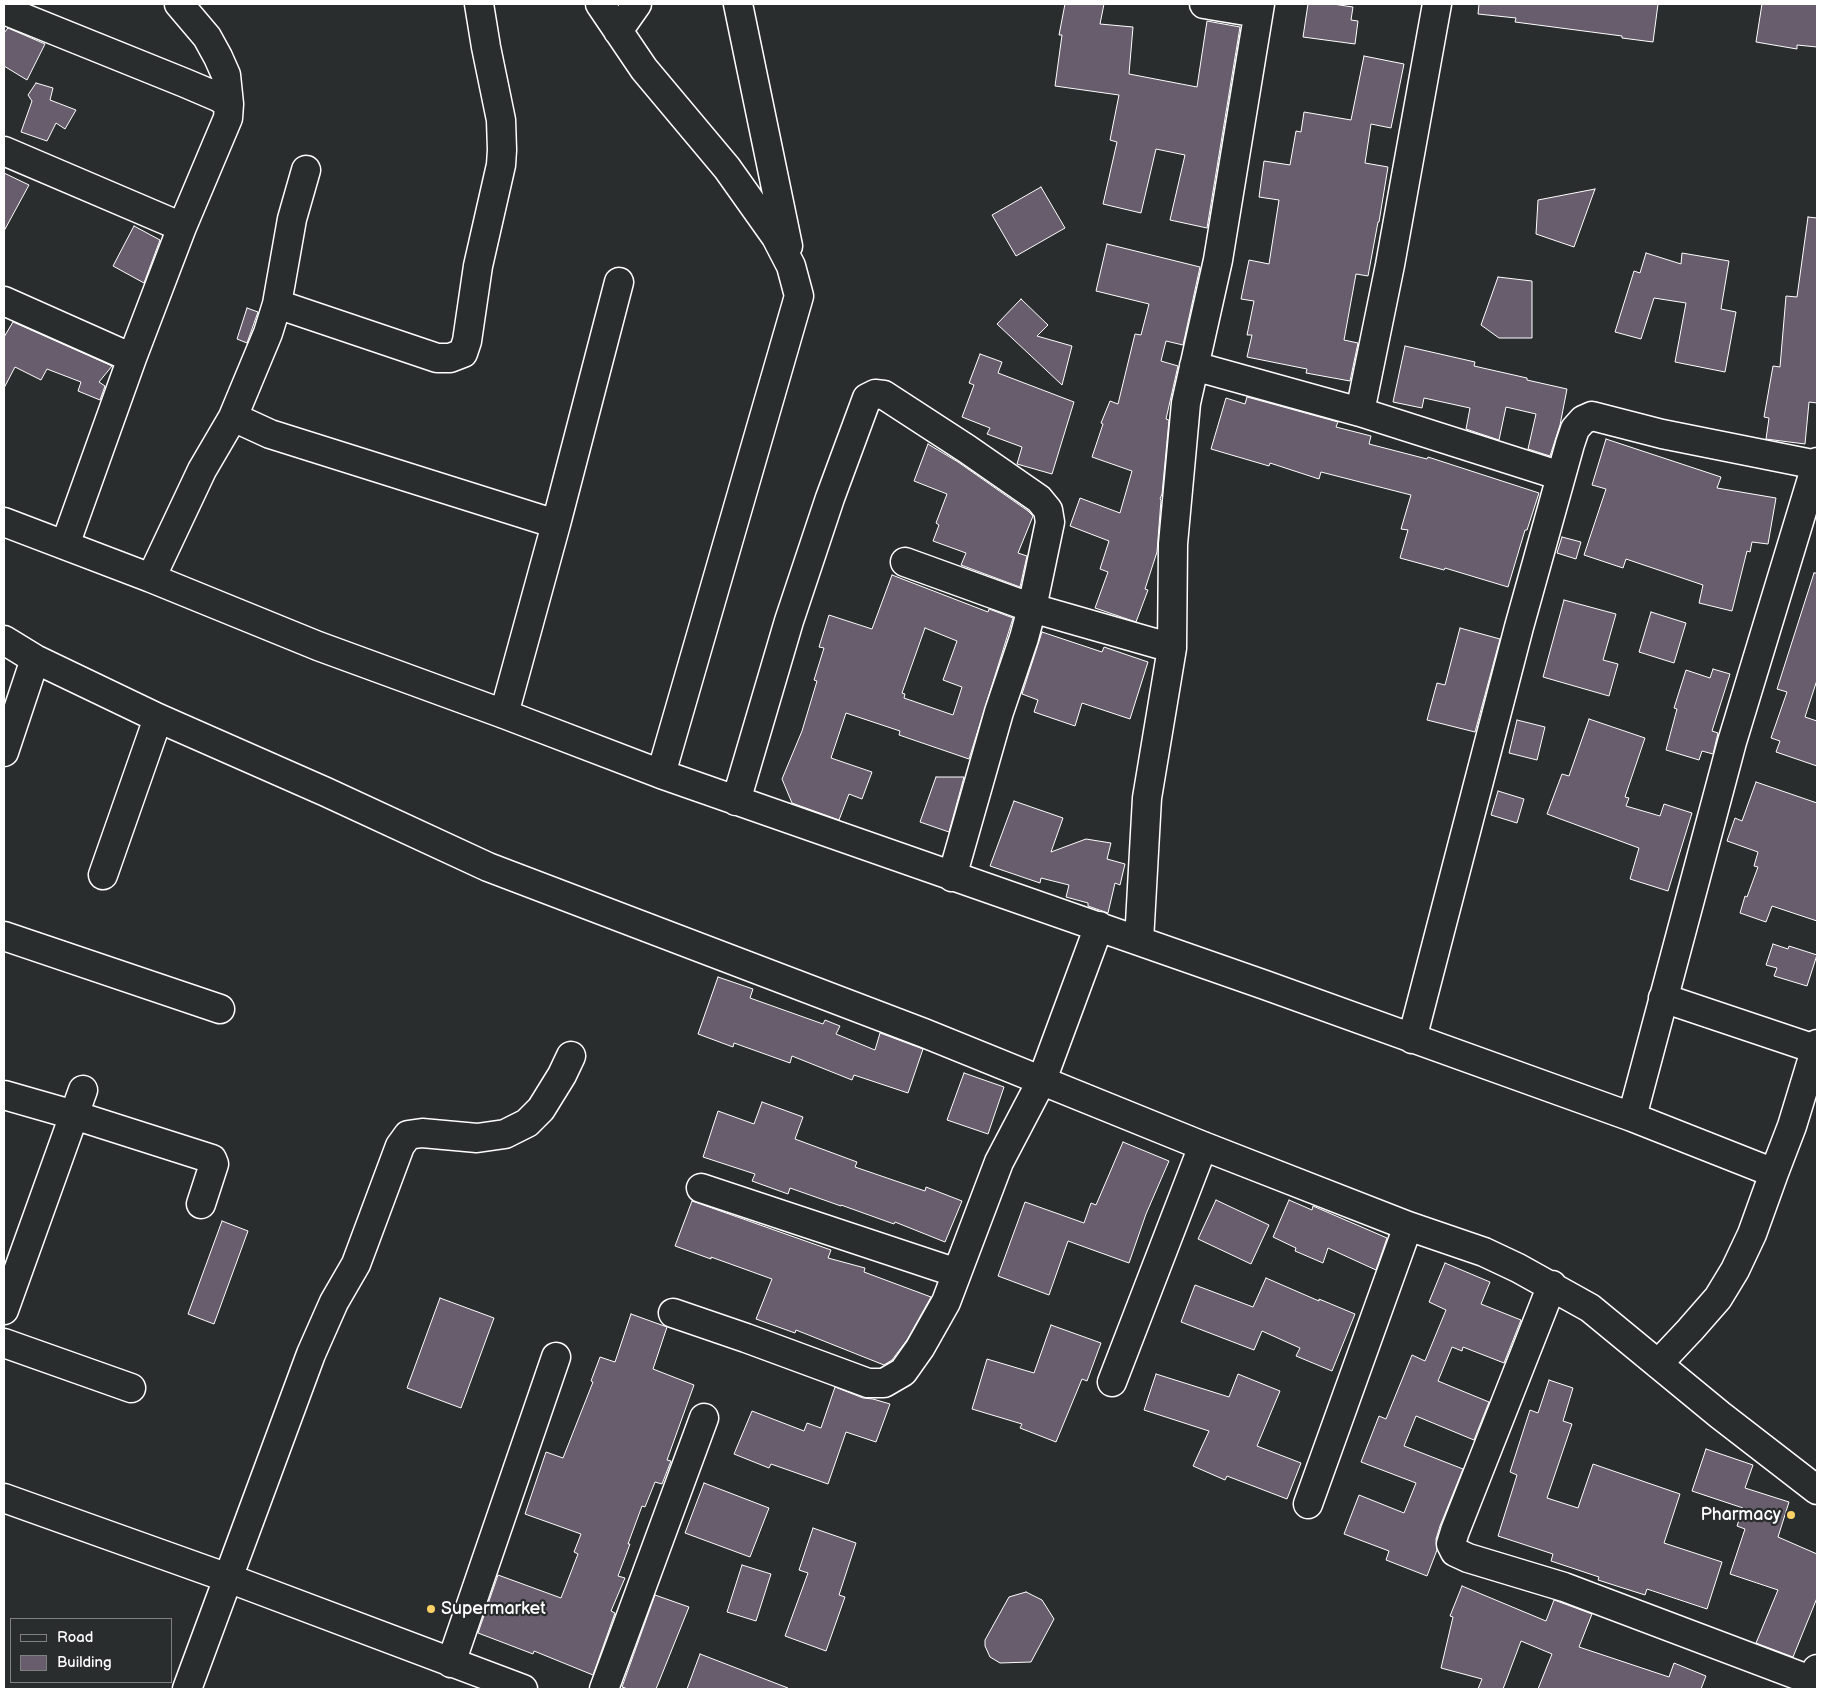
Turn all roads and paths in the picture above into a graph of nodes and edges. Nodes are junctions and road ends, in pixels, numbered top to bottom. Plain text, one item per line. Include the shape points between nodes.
1 (179, 4) edge
2 (479, 4) edge
3 (600, 4) edge
4 (637, 4) edge
5 (738, 4) edge
6 (1204, 4) edge
7 (1437, 4) edge
8 (1259, 8) edge
9 (4, 10) edge
10 (618, 31) junction
11 (228, 104) junction
12 (4, 151) edge
13 (306, 170) dead end
14 (182, 227) junction
15 (619, 282) dead end
16 (799, 296) junction
17 (4, 301) edge
18 (277, 304) junction
19 (132, 358) junction
20 (1194, 366) junction
21 (1360, 412) junction
22 (233, 417) junction
23 (1817, 464) edge
24 (1561, 476) junction
25 (4, 522) edge
26 (556, 524) junction
27 (65, 545) junction
28 (905, 562) dead end
29 (151, 578) junction
30 (1032, 608) junction
31 (4, 640) edge
32 (1172, 648) junction
33 (35, 659) junction
34 (504, 714) junction
35 (158, 718) junction
36 (4, 752) edge
37 (661, 774) junction
38 (736, 801) junction
39 (103, 875) dead end
40 (952, 877) junction
41 (1099, 926) junction
42 (4, 936) edge
43 (1139, 941) junction
44 (1663, 998) junction
45 (220, 1009) dead end
46 (1412, 1039) junction
47 (1816, 1047) edge
48 (571, 1056) dead end
49 (1042, 1080) junction
50 (4, 1095) edge
51 (78, 1103) junction
52 (1632, 1117) junction
53 (1204, 1146) junction
54 (1774, 1173) junction
55 (701, 1188) dead end
56 (201, 1204) dead end
57 (1408, 1226) junction
58 (957, 1273) junction
59 (10, 1275) edge
60 (1552, 1285) junction
61 (4, 1310) edge
62 (673, 1313) dead end
63 (4, 1343) edge
64 (556, 1357) dead end
65 (1658, 1364) junction
66 (1112, 1382) dead end
67 (131, 1388) dead end
68 (704, 1418) dead end
69 (1817, 1490) edge
70 (4, 1498) edge
71 (1308, 1504) dead end
72 (228, 1578) junction
73 (451, 1663) junction
74 (1813, 1680) edge
75 (188, 1689) edge
76 (523, 1689) edge
77 (604, 1689) edge

1 - 11 street via 207,37 218,57 226,76
2 - 18 street via 501,120 502,150 463,353 437,358
3 - 10 street
4 - 10 street
5 - 16 street
6 - 8 street
7 - 21 street
8 - 20 street via 1218,260
9 - 11 street via 185,83
10 - 16 street via 644,69 727,168 776,237 791,266
11 - 14 street via 228,118
12 - 14 street
13 - 18 street via 292,219
14 - 19 street
15 - 26 street
16 - 37 street
17 - 19 street
18 - 22 street
19 - 27 street
20 - 21 street
20 - 32 street via 1186,403 1173,544
21 - 24 street
22 - 26 street via 270,434
22 - 29 street via 202,470
23 - 24 street via 1662,434 1592,416 1583,420 1576,429
23 - 44 street via 1732,742
24 - 46 street
25 - 27 street
26 - 34 street
27 - 29 street
28 - 30 street
29 - 34 street via 318,646
30 - 32 street
30 - 38 street via 1050,522 1048,510 1031,493 884,395 875,394 867,398 789,621
30 - 40 street
31 - 33 street
32 - 43 street via 1147,798
33 - 35 street
33 - 36 street
34 - 37 street
35 - 39 street
35 - 49 street via 488,867
37 - 38 street
38 - 40 street
40 - 41 street
41 - 43 street
41 - 49 street
42 - 45 street
43 - 46 street
44 - 47 street
44 - 52 street
46 - 52 street
47 - 54 street
48 - 72 street via 541,1108 527,1123 505,1134 477,1138 422,1133 408,1135 400,1146 356,1264 314,1345
49 - 53 street
49 - 58 street via 999,1162
50 - 51 street
51 - 56 street via 212,1159 214,1164
51 - 59 street
52 - 54 street
53 - 57 street
53 - 66 street
54 - 65 street via 1752,1234 1718,1298
55 - 58 street
57 - 60 street via 1484,1252
57 - 71 street
58 - 62 street via 946,1302 920,1348 903,1372 884,1382 868,1383 851,1378
59 - 61 street
60 - 65 street via 1590,1308
60 - 74 street via 1455,1531 1451,1544 1455,1552 1564,1587
63 - 67 street
64 - 73 street
65 - 69 street
68 - 77 street
70 - 72 street
72 - 73 street
72 - 75 street
73 - 76 street

